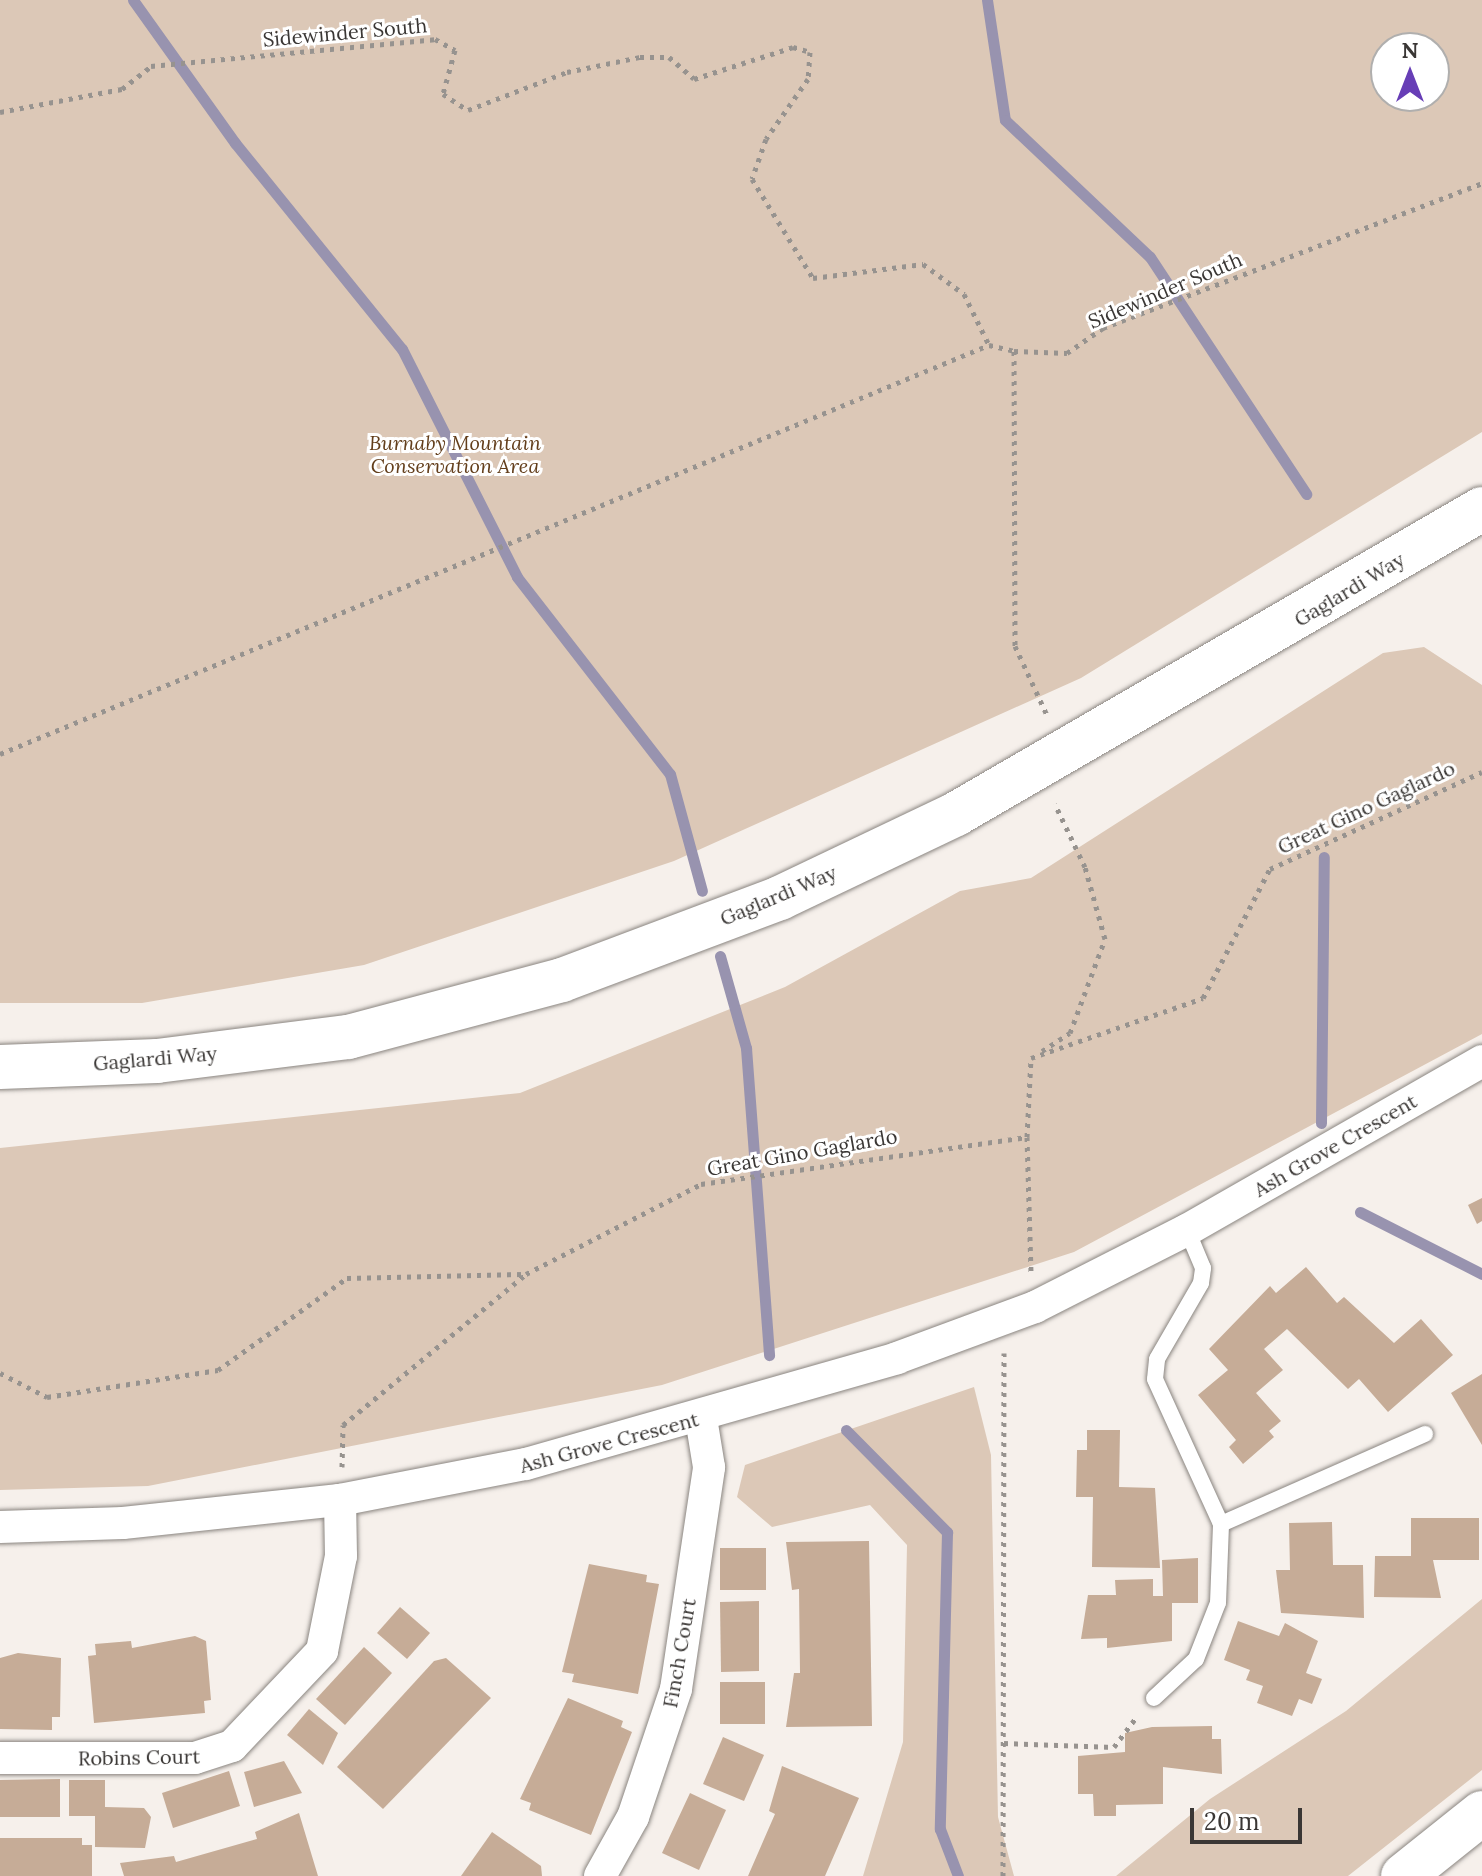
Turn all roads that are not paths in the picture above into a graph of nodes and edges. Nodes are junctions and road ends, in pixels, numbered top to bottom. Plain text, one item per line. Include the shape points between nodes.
1 (1482, 509) edge
2 (1482, 1061) edge
3 (0, 1067) edge
4 (1187, 1230) junction
5 (701, 1418) junction
6 (1425, 1434) dead end
7 (340, 1500) junction
8 (1221, 1524) junction
9 (0, 1527) edge
10 (1154, 1698) road end
11 (0, 1758) edge
12 (1482, 1813) edge
13 (600, 1876) edge
14 (1403, 1876) edge

1 - 3 main road, Gaglardi Way via 1051,760 780,898 562,980 348,1037 157,1061
2 - 4 street, Ash Grove Crescent
4 - 5 street, Ash Grove Crescent via 1009,1317
4 - 8 lane via 1203,1268 1201,1283 1157,1359 1155,1379
5 - 7 street, Ash Grove Crescent via 526,1464
5 - 13 street, Finch Court via 709,1467 676,1689 633,1817
6 - 8 lane
7 - 9 street, Ash Grove Crescent via 123,1523
7 - 11 street, Robins Court via 341,1556 322,1651 241,1739 195,1758
8 - 10 lane via 1209,1635 1196,1659
12 - 14 main road

